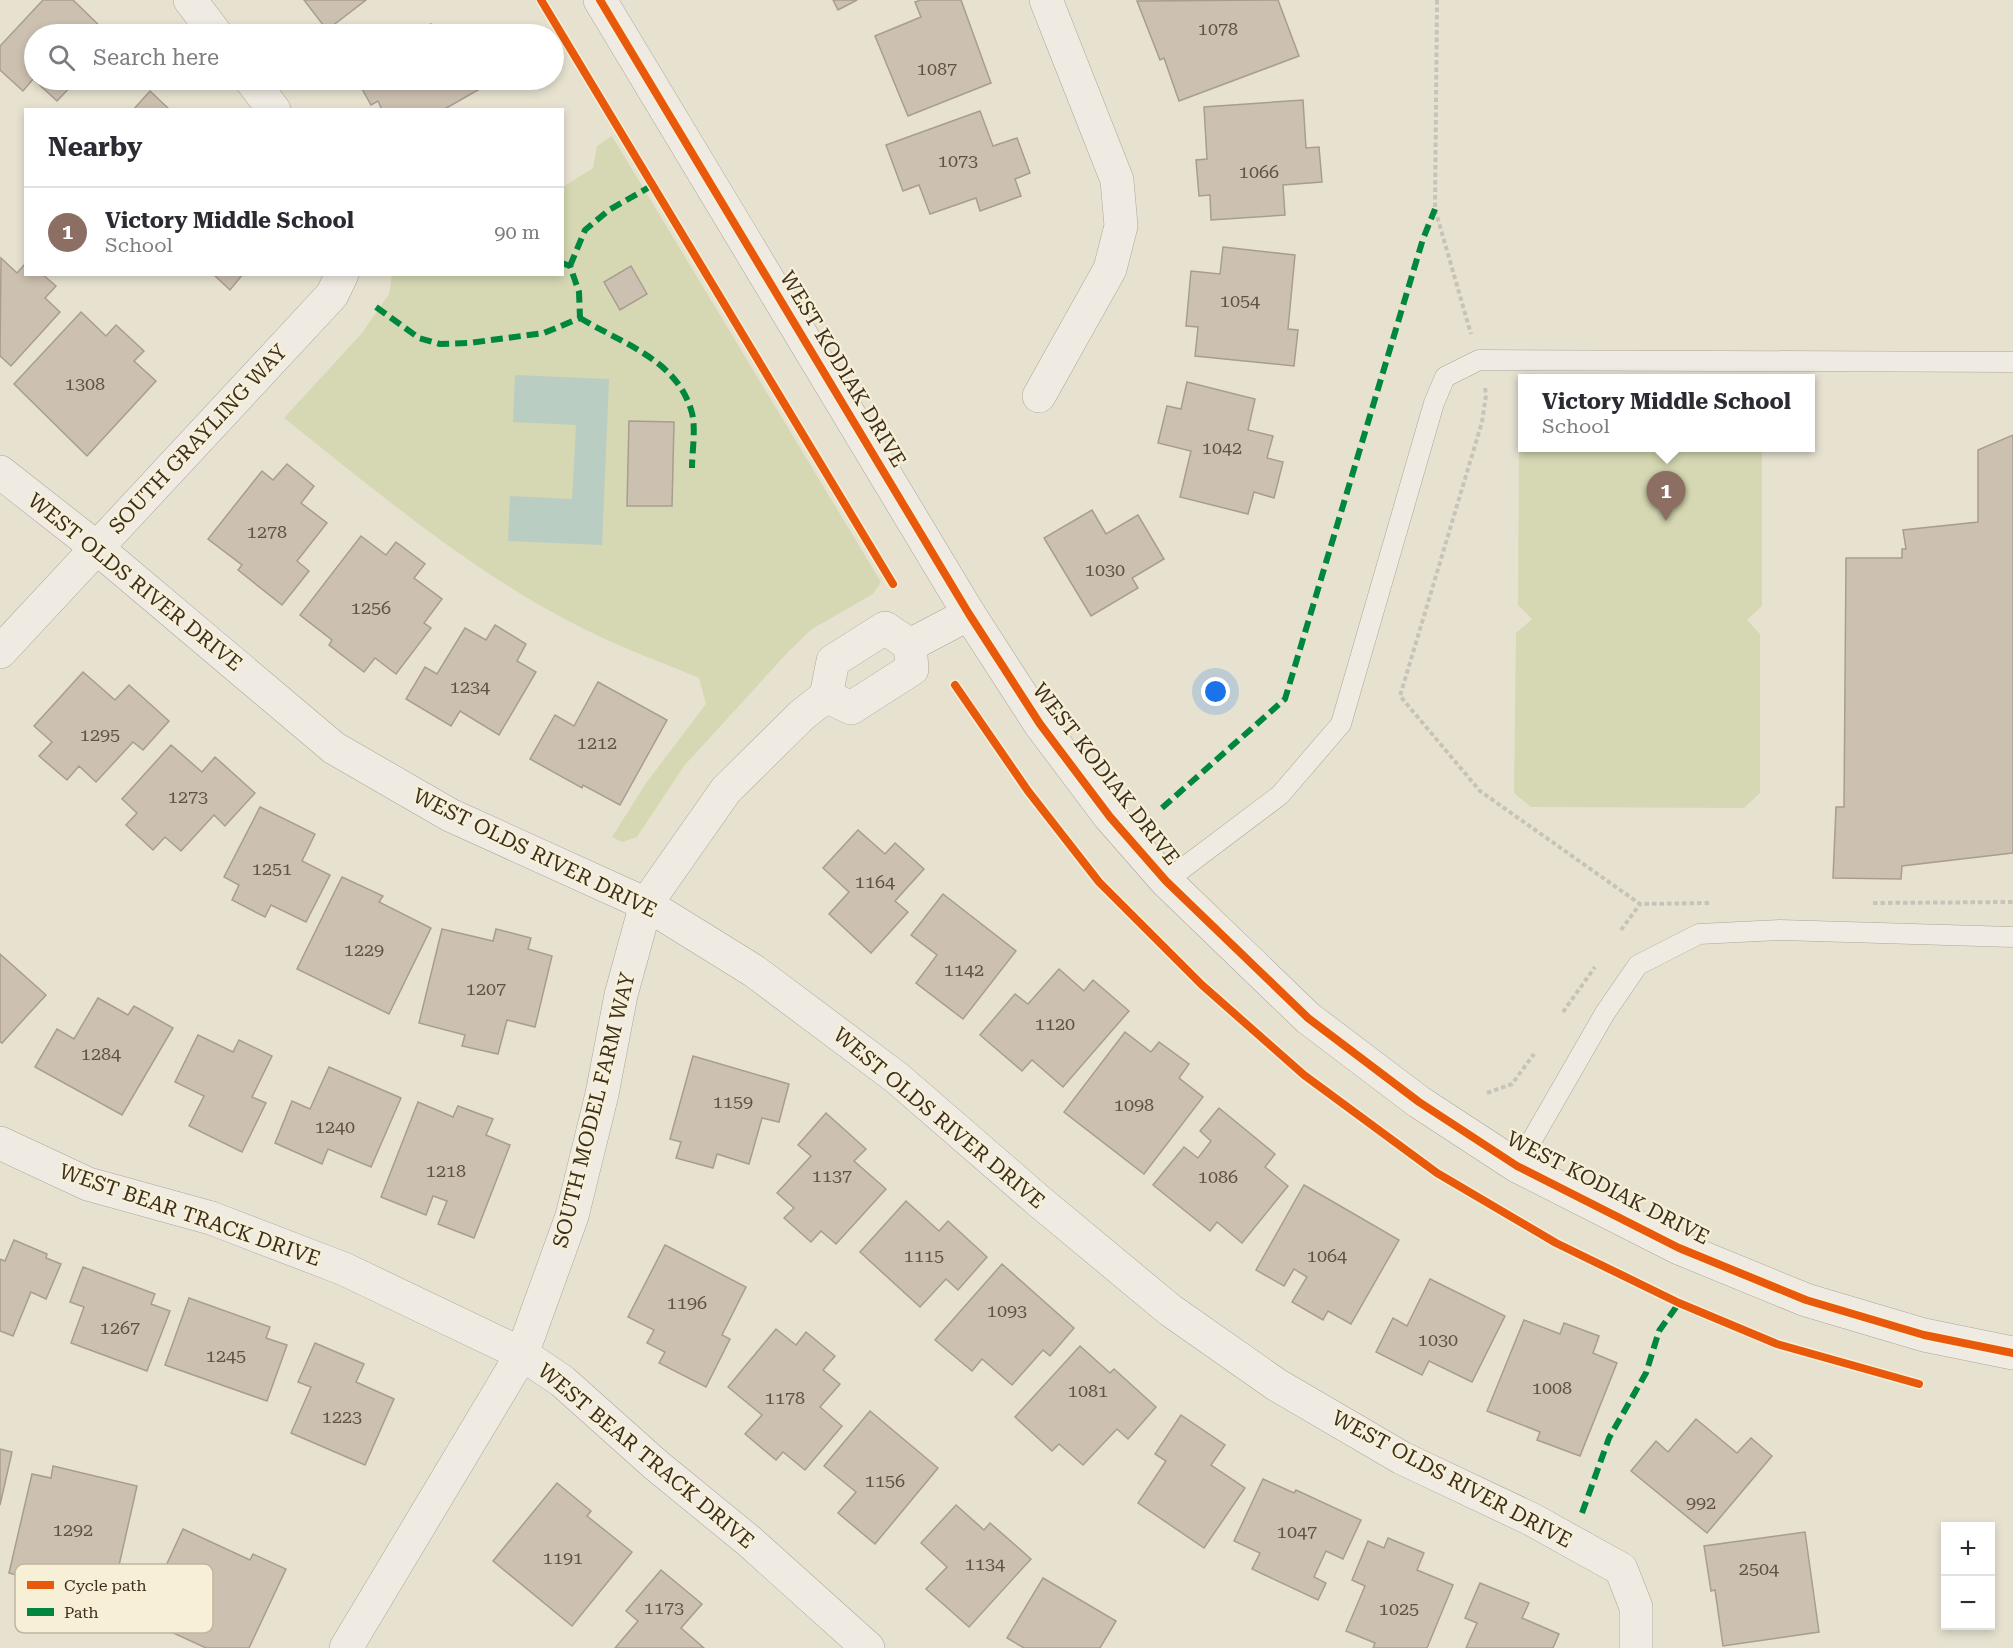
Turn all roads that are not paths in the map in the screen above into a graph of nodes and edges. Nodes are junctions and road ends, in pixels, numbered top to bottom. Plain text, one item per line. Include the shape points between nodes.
1 (190, 0) edge
2 (600, 0) edge
3 (1046, 0) edge
4 (208, 24) edge
5 (259, 90) edge
6 (272, 108) edge
7 (341, 276) edge
8 (2013, 362) edge
9 (1039, 396) dead end
10 (0, 472) edge
11 (97, 548) junction
12 (969, 614) junction
13 (910, 645) junction
14 (0, 652) edge
15 (826, 696) junction
16 (1166, 881) junction
17 (646, 904) junction
18 (2013, 937) edge
19 (0, 1143) edge
20 (1517, 1166) junction
21 (2013, 1353) edge
22 (522, 1354) junction
23 (346, 1648) edge
24 (868, 1648) edge
25 (1636, 1648) edge

1 - 4 street
2 - 12 street, WEST KODIAK DRIVE
3 - 9 street via 1116,180 1121,226 1110,269
5 - 6 street
7 - 11 street, SOUTH GRAYLING WAY via 332,295
8 - 16 lane via 1479,360 1445,377 1434,403 1341,724 1280,795
10 - 11 street, WEST OLDS RIVER DRIVE
11 - 14 street, SOUTH GRAYLING WAY
11 - 17 street, WEST OLDS RIVER DRIVE via 334,748 450,815
12 - 13 street
12 - 16 street, WEST KODIAK DRIVE via 1040,724 1110,817
13 - 15 street via 912,669 850,708
13 - 15 street via 885,628 833,661
15 - 17 street, SOUTH MODEL FARM WAY via 726,790
16 - 20 street, WEST KODIAK DRIVE via 1308,1018 1419,1102
17 - 22 street, SOUTH MODEL FARM WAY via 621,995 572,1216
17 - 25 street, WEST OLDS RIVER DRIVE via 754,971 897,1078 1170,1310 1277,1385 1402,1458 1531,1519 1621,1569 1636,1607
18 - 20 lane via 1780,930 1699,934 1638,965 1605,1013
19 - 22 street, WEST BEAR TRACK DRIVE via 88,1184 211,1218 344,1269
20 - 21 street, WEST KODIAK DRIVE via 1679,1248 1806,1300 1924,1335
22 - 23 street, SOUTH MODEL FARM WAY
22 - 24 street, WEST BEAR TRACK DRIVE via 562,1381

